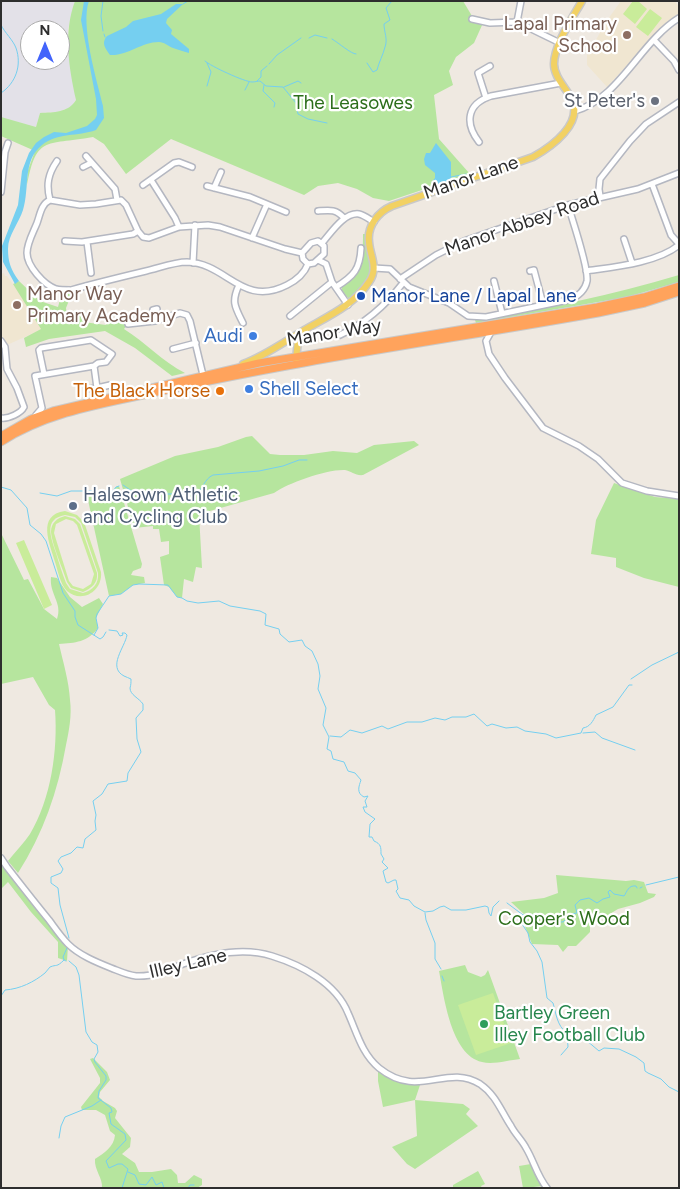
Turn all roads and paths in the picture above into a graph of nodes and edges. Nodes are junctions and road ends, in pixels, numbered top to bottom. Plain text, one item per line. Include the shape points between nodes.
1 (521, 1) edge
2 (582, 1) edge
3 (472, 18) dead end
4 (679, 18) edge
5 (517, 22) junction
6 (654, 40) junction
7 (560, 43) junction
8 (487, 66) dead end
9 (679, 70) edge
10 (561, 82) junction
11 (486, 98) junction
12 (679, 102) edge
13 (574, 110) junction
14 (479, 142) dead end
15 (8, 143) dead end
16 (86, 156) dead end
17 (58, 159) dead end
18 (91, 163) junction
19 (83, 167) dead end
20 (192, 167) dead end
21 (221, 172) dead end
22 (679, 173) edge
23 (151, 180) junction
24 (652, 184) junction
25 (143, 185) dead end
26 (207, 186) dead end
27 (214, 188) junction
28 (1, 192) edge
29 (600, 196) junction
30 (50, 200) junction
31 (117, 200) junction
32 (267, 204) junction
33 (568, 204) junction
34 (286, 212) dead end
35 (318, 212) dead end
36 (344, 218) junction
37 (374, 222) junction
38 (195, 225) junction
39 (179, 227) junction
40 (138, 231) junction
41 (76, 235) dead end
42 (252, 238) junction
43 (624, 238) dead end
44 (65, 241) dead end
45 (76, 242) junction
46 (87, 242) junction
47 (322, 243) junction
48 (679, 245) edge
49 (359, 252) dead end
50 (302, 253) junction
51 (318, 260) junction
52 (192, 263) junction
53 (308, 264) junction
54 (632, 264) junction
55 (374, 268) junction
56 (88, 270) dead end
57 (534, 270) dead end
58 (586, 271) junction
59 (402, 281) junction
60 (494, 281) dead end
61 (334, 284) junction
62 (238, 285) junction
63 (679, 286) edge
64 (679, 292) edge
65 (543, 304) junction
66 (348, 305) junction
67 (153, 309) dead end
68 (502, 314) junction
69 (290, 316) dead end
70 (155, 322) junction
71 (242, 323) dead end
72 (128, 324) dead end
73 (343, 331) dead end
74 (491, 332) junction
75 (473, 335) junction
76 (296, 339) junction
77 (1, 341) edge
78 (486, 341) junction
79 (196, 343) junction
80 (177, 346) dead end
81 (312, 354) junction
82 (297, 356) junction
83 (94, 366) junction
84 (290, 366) junction
85 (230, 369) junction
86 (44, 374) junction
87 (203, 375) junction
88 (110, 385) dead end
89 (97, 388) junction
90 (87, 389) dead end
91 (41, 404) junction
92 (53, 411) junction
93 (1, 418) edge
94 (31, 419) junction
95 (1, 436) edge
96 (1, 442) edge
97 (679, 496) edge
98 (1, 858) edge
99 (547, 1188) edge

1 - 5 street
2 - 7 main road
3 - 5 street via 493,23
4 - 6 street
5 - 7 street
6 - 9 street
6 - 13 street via 602,96 587,107
7 - 10 main road via 554,67
8 - 11 street via 476,74
10 - 11 street
10 - 13 main road via 572,99
11 - 14 street via 473,107 470,118 471,130
12 - 29 street via 646,124 630,141 600,179
13 - 37 main road, Manor Lane via 569,125 545,150 392,206 383,210
15 - 28 street
16 - 18 street
17 - 30 street via 48,176
18 - 19 street
18 - 31 street via 115,189
20 - 23 street via 174,163
21 - 27 street
22 - 24 street, Manor Abbey Road
23 - 25 street
23 - 39 street
24 - 29 street, Manor Abbey Road
24 - 48 street via 671,235
26 - 27 street
27 - 32 street
29 - 33 street, Manor Abbey Road
30 - 31 street via 80,205
30 - 52 street via 43,206 27,255 37,272 57,289 71,290 170,265
31 - 40 street via 126,205
32 - 34 street
32 - 42 street
33 - 58 street
33 - 59 street, Manor Abbey Road via 450,247 426,260
35 - 36 street via 334,210
36 - 37 street via 359,214
36 - 47 street
37 - 55 main road via 368,240
38 - 39 street
38 - 42 street via 220,227
38 - 52 street
39 - 40 street via 149,238
40 - 46 street
41 - 45 street
42 - 50 street
43 - 54 street
44 - 45 street
45 - 46 street
46 - 56 street
47 - 50 street via 314,242
47 - 51 street via 325,251
48 - 54 street via 669,252
49 - 61 street via 360,262 356,270
50 - 53 street
51 - 53 street
51 - 61 street via 326,264
52 - 62 street
53 - 62 street via 300,277 277,290 254,291
54 - 58 street
55 - 59 street via 390,269
55 - 66 main road via 370,282
57 - 65 street
58 - 65 street via 587,282 576,297
59 - 68 street via 449,303 465,316
59 - 73 street, Manor Abbey Road via 392,298 371,317
60 - 68 street
61 - 66 street
61 - 69 street via 315,292
62 - 71 street via 234,305
63 - 81 highway, Manor Way via 597,307
64 - 74 highway, Manor Way via 624,308
65 - 68 street
66 - 76 main road
67 - 70 street
70 - 72 street
70 - 79 street via 176,313 187,315
74 - 75 highway, Manor Way
74 - 78 street
75 - 78 street
75 - 84 highway, Manor Way
76 - 81 main road via 303,351
76 - 82 main road
76 - 85 main road
77 - 93 street via 5,347 7,369 24,407 20,412
78 - 97 street via 494,362 542,428 598,459 622,483
79 - 80 street
79 - 87 street
81 - 82 highway, Manor Way
82 - 84 main road
82 - 85 highway, Manor Way
83 - 86 street
83 - 86 street via 106,362 112,354 91,340 41,348
83 - 89 street
84 - 96 highway, Manor Way via 209,380 57,416 24,428
85 - 87 highway, Manor Way
86 - 91 street via 35,376
87 - 92 highway, Manor Way
88 - 89 street
89 - 90 street
91 - 92 street
91 - 94 street via 41,411
92 - 94 highway, Manor Way
94 - 95 highway, Manor Way
98 - 99 street, Illey Lane via 69,945 94,961 125,973 136,976 157,974 209,955 253,952 278,958 317,977 329,985 344,1004 365,1053 392,1078 422,1083 455,1077 476,1082 489,1092 526,1148

